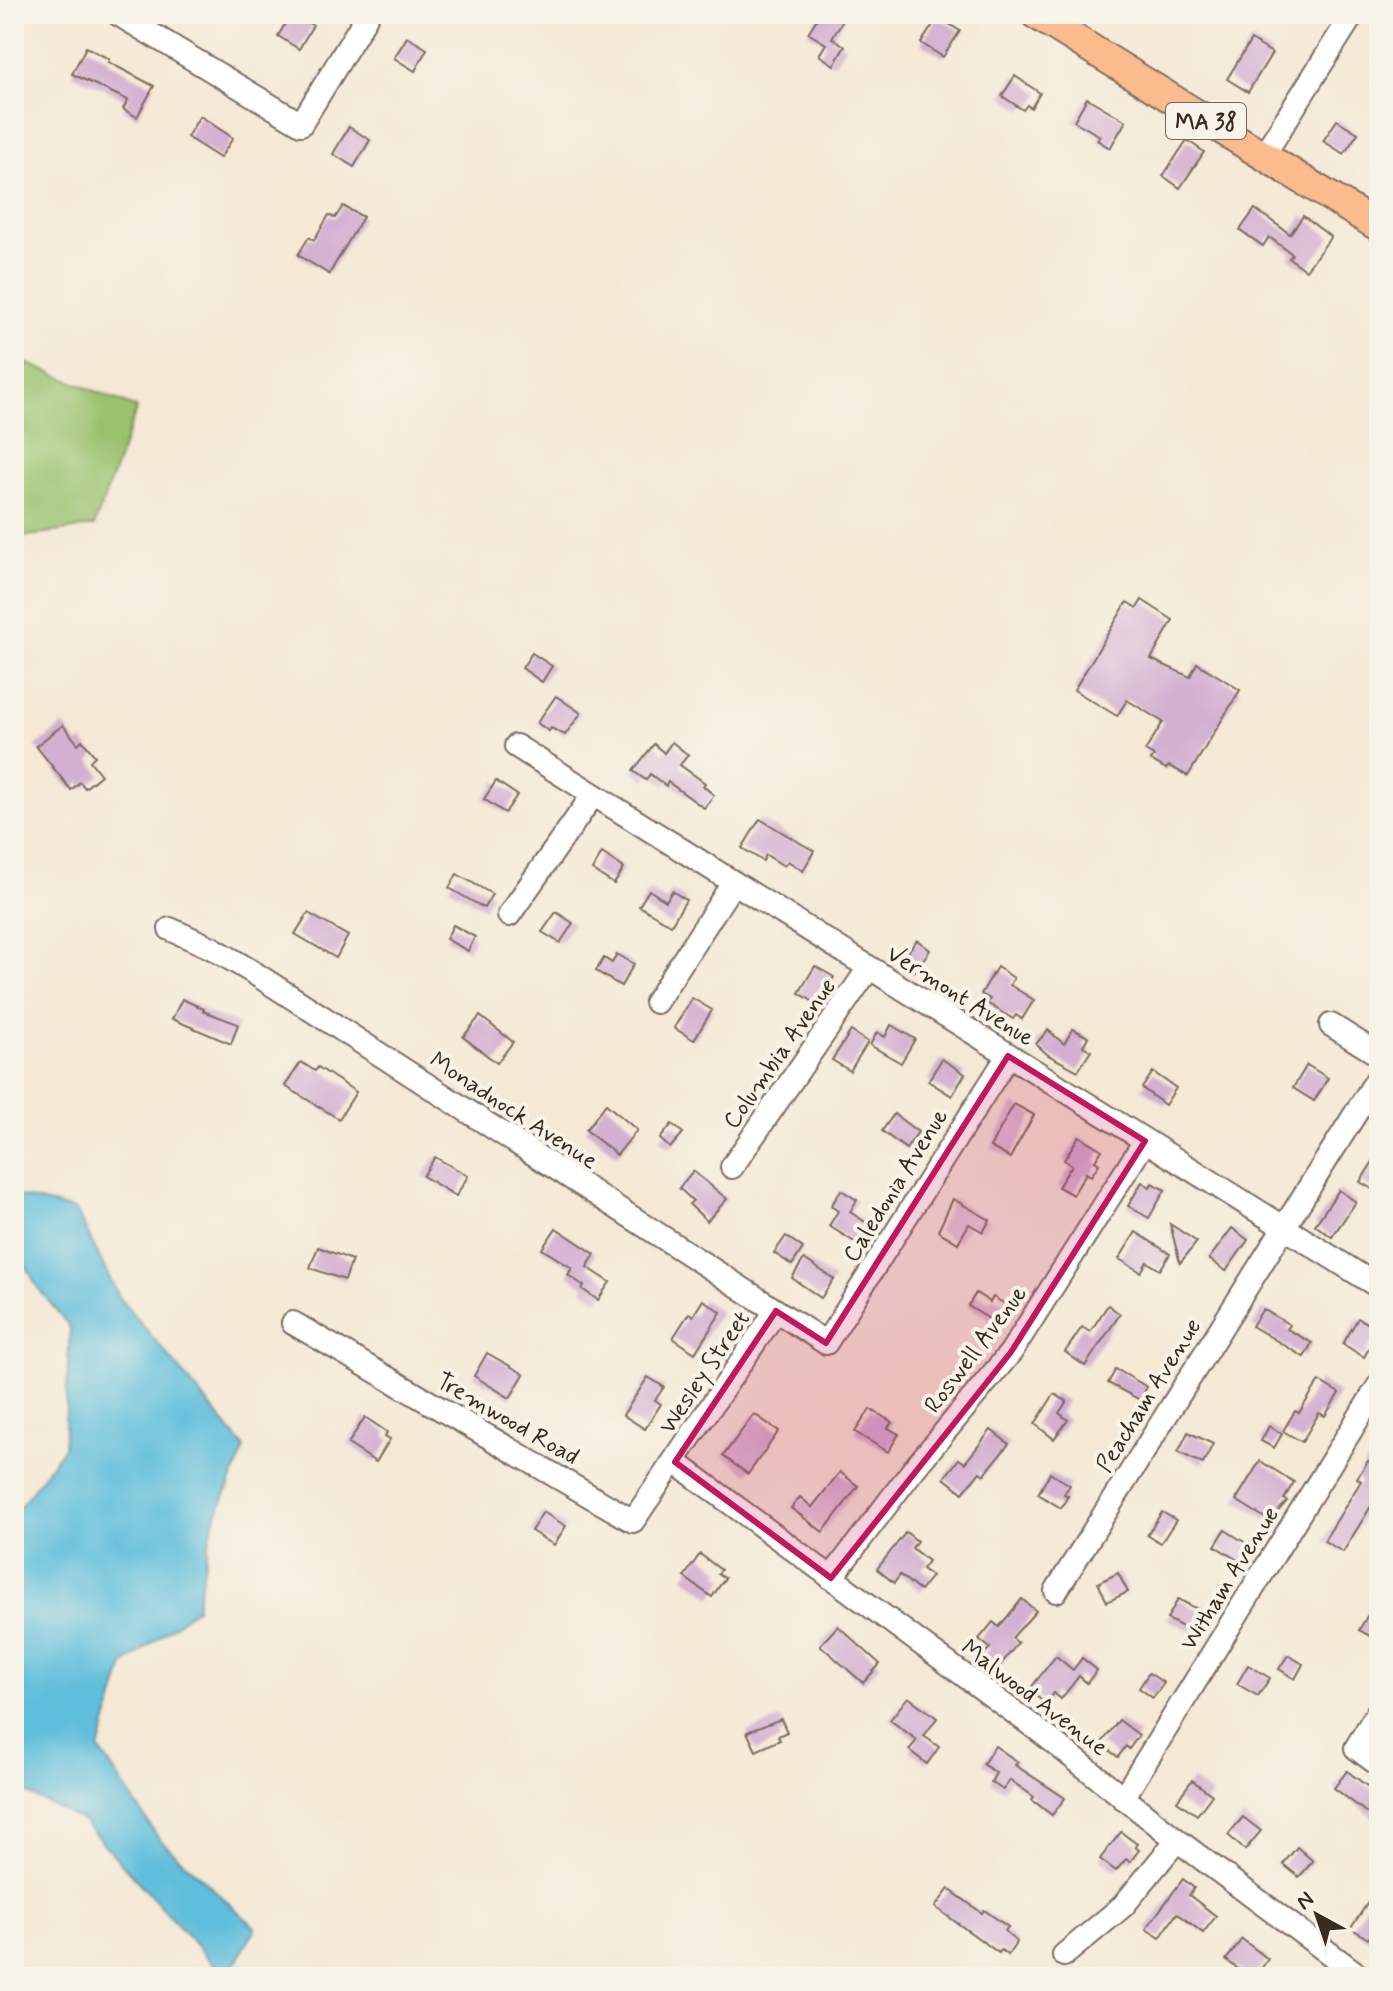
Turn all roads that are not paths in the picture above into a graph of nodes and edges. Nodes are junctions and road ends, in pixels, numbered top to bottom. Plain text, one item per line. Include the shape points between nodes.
1 (118, 14) edge
2 (368, 14) edge
3 (1035, 14) edge
4 (1353, 14) edge
5 (1263, 156) junction
6 (1379, 227) edge
7 (516, 746) dead end
8 (593, 795) junction
9 (733, 883) junction
10 (509, 915) dead end
11 (170, 929) dead end
12 (869, 968) junction
13 (656, 1002) dead end
14 (1331, 1025) dead end
15 (1379, 1055) edge
16 (1008, 1056) junction
17 (1379, 1076) edge
18 (1145, 1141) junction
19 (732, 1167) dead end
20 (1283, 1227) junction
21 (1379, 1287) edge
22 (776, 1311) junction
23 (293, 1323) dead end
24 (826, 1343) joint
25 (1379, 1385) edge
26 (675, 1462) junction
27 (831, 1578) junction
28 (1056, 1591) dead end
29 (1379, 1710) edge
30 (1379, 1765) edge
31 (1123, 1798) junction
32 (1177, 1840) junction
33 (1064, 1955) dead end
34 (1361, 1977) edge

1 - 2 street via 301,124
3 - 5 main road, MA 38
4 - 5 street
5 - 6 main road, MA 38
7 - 8 street, Vermont Avenue
8 - 9 street, Vermont Avenue
8 - 10 street
9 - 12 street, Vermont Avenue
9 - 13 street
11 - 22 street, Monadnock Avenue via 251,971
12 - 16 street, Vermont Avenue
12 - 19 street, Columbia Avenue
14 - 15 street
16 - 18 street, Vermont Avenue
16 - 24 street, Caledonia Avenue
17 - 20 street, Peacham Avenue
18 - 20 street, Vermont Avenue
18 - 27 street, Roswell Avenue via 1011,1352
20 - 21 street, Vermont Avenue
20 - 28 street, Peacham Avenue
22 - 24 street, Monadnock Avenue
22 - 26 street, Wesley Street
23 - 26 street, Tremwood Road via 633,1521
25 - 31 street, Witham Avenue
26 - 27 street, Malwood Avenue
27 - 31 street, Malwood Avenue
29 - 30 street via 1356,1748
31 - 32 street, Malwood Avenue
32 - 33 street via 1123,1906
32 - 34 street, Malwood Avenue

